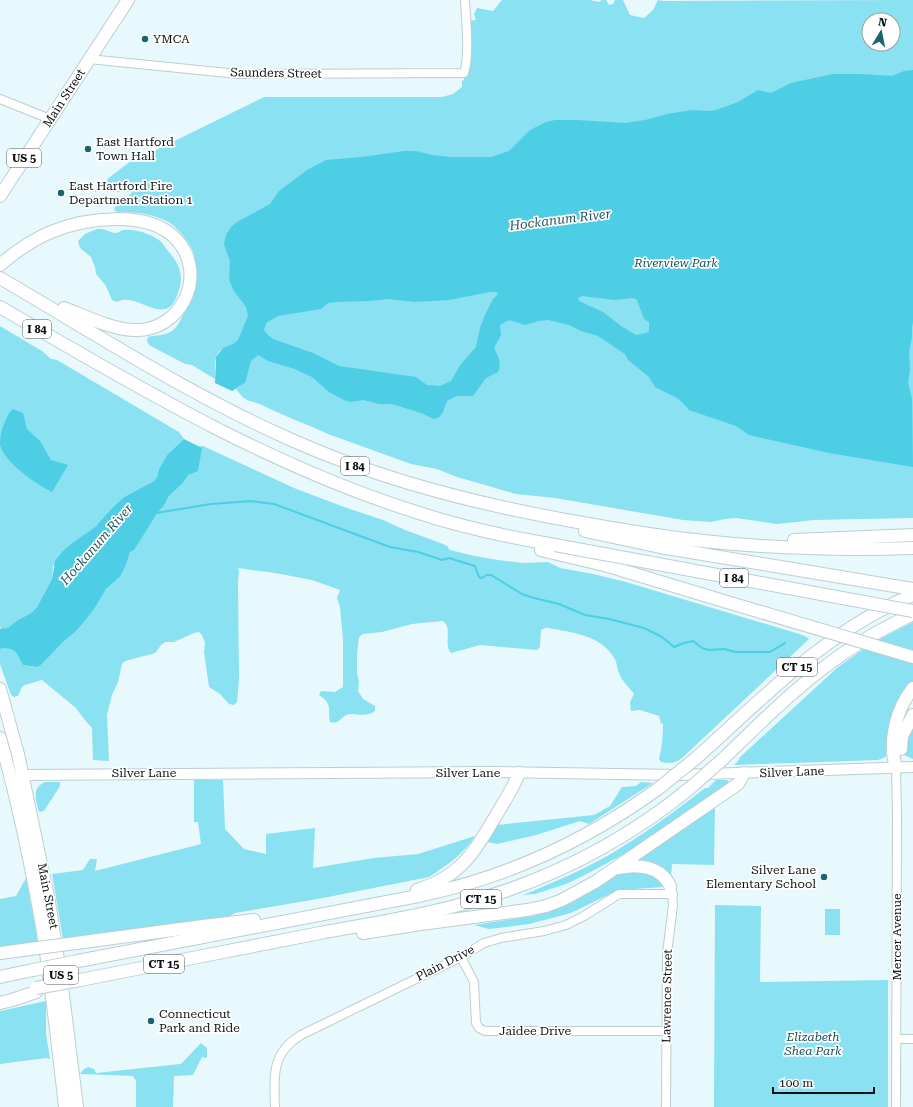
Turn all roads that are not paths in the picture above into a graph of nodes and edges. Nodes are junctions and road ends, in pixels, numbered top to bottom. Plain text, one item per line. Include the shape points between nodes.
1 (128, 0) edge
2 (465, 0) edge
3 (89, 58) junction
4 (0, 99) edge
5 (50, 119) junction
6 (0, 196) edge
7 (0, 265) edge
8 (0, 278) edge
9 (32, 296) junction
10 (0, 307) edge
11 (493, 506) junction
12 (913, 535) edge
13 (715, 543) junction
14 (913, 548) edge
15 (555, 549) junction
16 (913, 589) edge
17 (913, 595) edge
18 (913, 611) edge
19 (913, 614) edge
20 (913, 657) edge
21 (913, 688) edge
22 (0, 689) edge
23 (913, 715) edge
24 (0, 738) edge
25 (913, 767) edge
26 (896, 768) junction
27 (518, 773) junction
28 (744, 773) junction
29 (22, 775) junction
30 (5, 777) edge
31 (616, 868) junction
32 (672, 890) junction
33 (348, 909) junction
34 (313, 916) junction
35 (247, 948) junction
36 (0, 953) edge
37 (460, 956) junction
38 (0, 976) edge
39 (36, 990) junction
40 (0, 995) edge
41 (0, 1003) edge
42 (666, 1031) junction
43 (896, 1039) junction
44 (913, 1039) edge
45 (66, 1063) junction
46 (65, 1107) edge
47 (77, 1107) edge
48 (275, 1107) edge
49 (666, 1107) edge
50 (896, 1107) edge

1 - 3 highway, Main Street / US 5
2 - 3 street, Saunders Street via 464,73 238,74
3 - 5 highway, Main Street / US 5
4 - 5 street
5 - 6 highway, Main Street / US 5
7 - 9 highway via 32,242 54,231 116,219 140,221 165,231 181,245 190,266 190,288 181,307 165,322 146,330 118,328
8 - 9 highway, I 84
9 - 11 highway, I 84 via 191,389 286,437 388,477
10 - 15 highway, I 84 via 152,395 253,447 347,488 456,524
11 - 13 highway, I 84 via 657,536
11 - 16 highway via 613,538
12 - 13 highway
13 - 14 highway, I 84 via 819,548
15 - 18 highway, I 84, bridge
15 - 20 highway, bridge
17 - 33 highway, CT 15, bridge via 862,621 820,648 659,788 618,817 578,840 514,868 448,890
19 - 35 highway, CT 15, bridge via 869,637 823,668 690,788 644,822 559,870 466,903
21 - 26 highway via 903,703 896,723 893,756
22 - 29 highway, Main Street / US 5
23 - 26 highway via 902,736
24 - 30 highway, Main Street
25 - 26 main road, Silver Lane
26 - 28 main road, Silver Lane
26 - 43 street, Mercer Avenue
27 - 28 main road, Silver Lane via 659,776
27 - 29 main road, Silver Lane
27 - 33 highway via 476,848 457,870 423,888 383,897
28 - 31 highway via 738,784
29 - 30 highway
29 - 45 highway, Main Street / US 5 via 52,919
30 - 45 highway, Main Street via 26,842 55,1014
31 - 32 highway via 650,868 662,875
31 - 35 highway via 576,894 537,908 396,927 297,945
32 - 37 street, Plain Drive via 619,894 566,925 501,938 484,943
32 - 42 street, Lawrence Street via 673,906 667,953
33 - 34 highway, CT 15
34 - 36 highway, bridge via 203,926
34 - 38 highway, CT 15, bridge
35 - 39 highway, CT 15, bridge
37 - 42 street, Jaidee Drive via 474,982 476,1023 485,1031
37 - 48 street, Plain Drive via 291,1041 277,1061 274,1073
39 - 40 highway, CT 15
39 - 41 highway
42 - 49 street, Lawrence Street
43 - 44 street
43 - 50 street, Mercer Avenue
45 - 46 highway, Main Street
45 - 47 highway, Main Street / US 5

